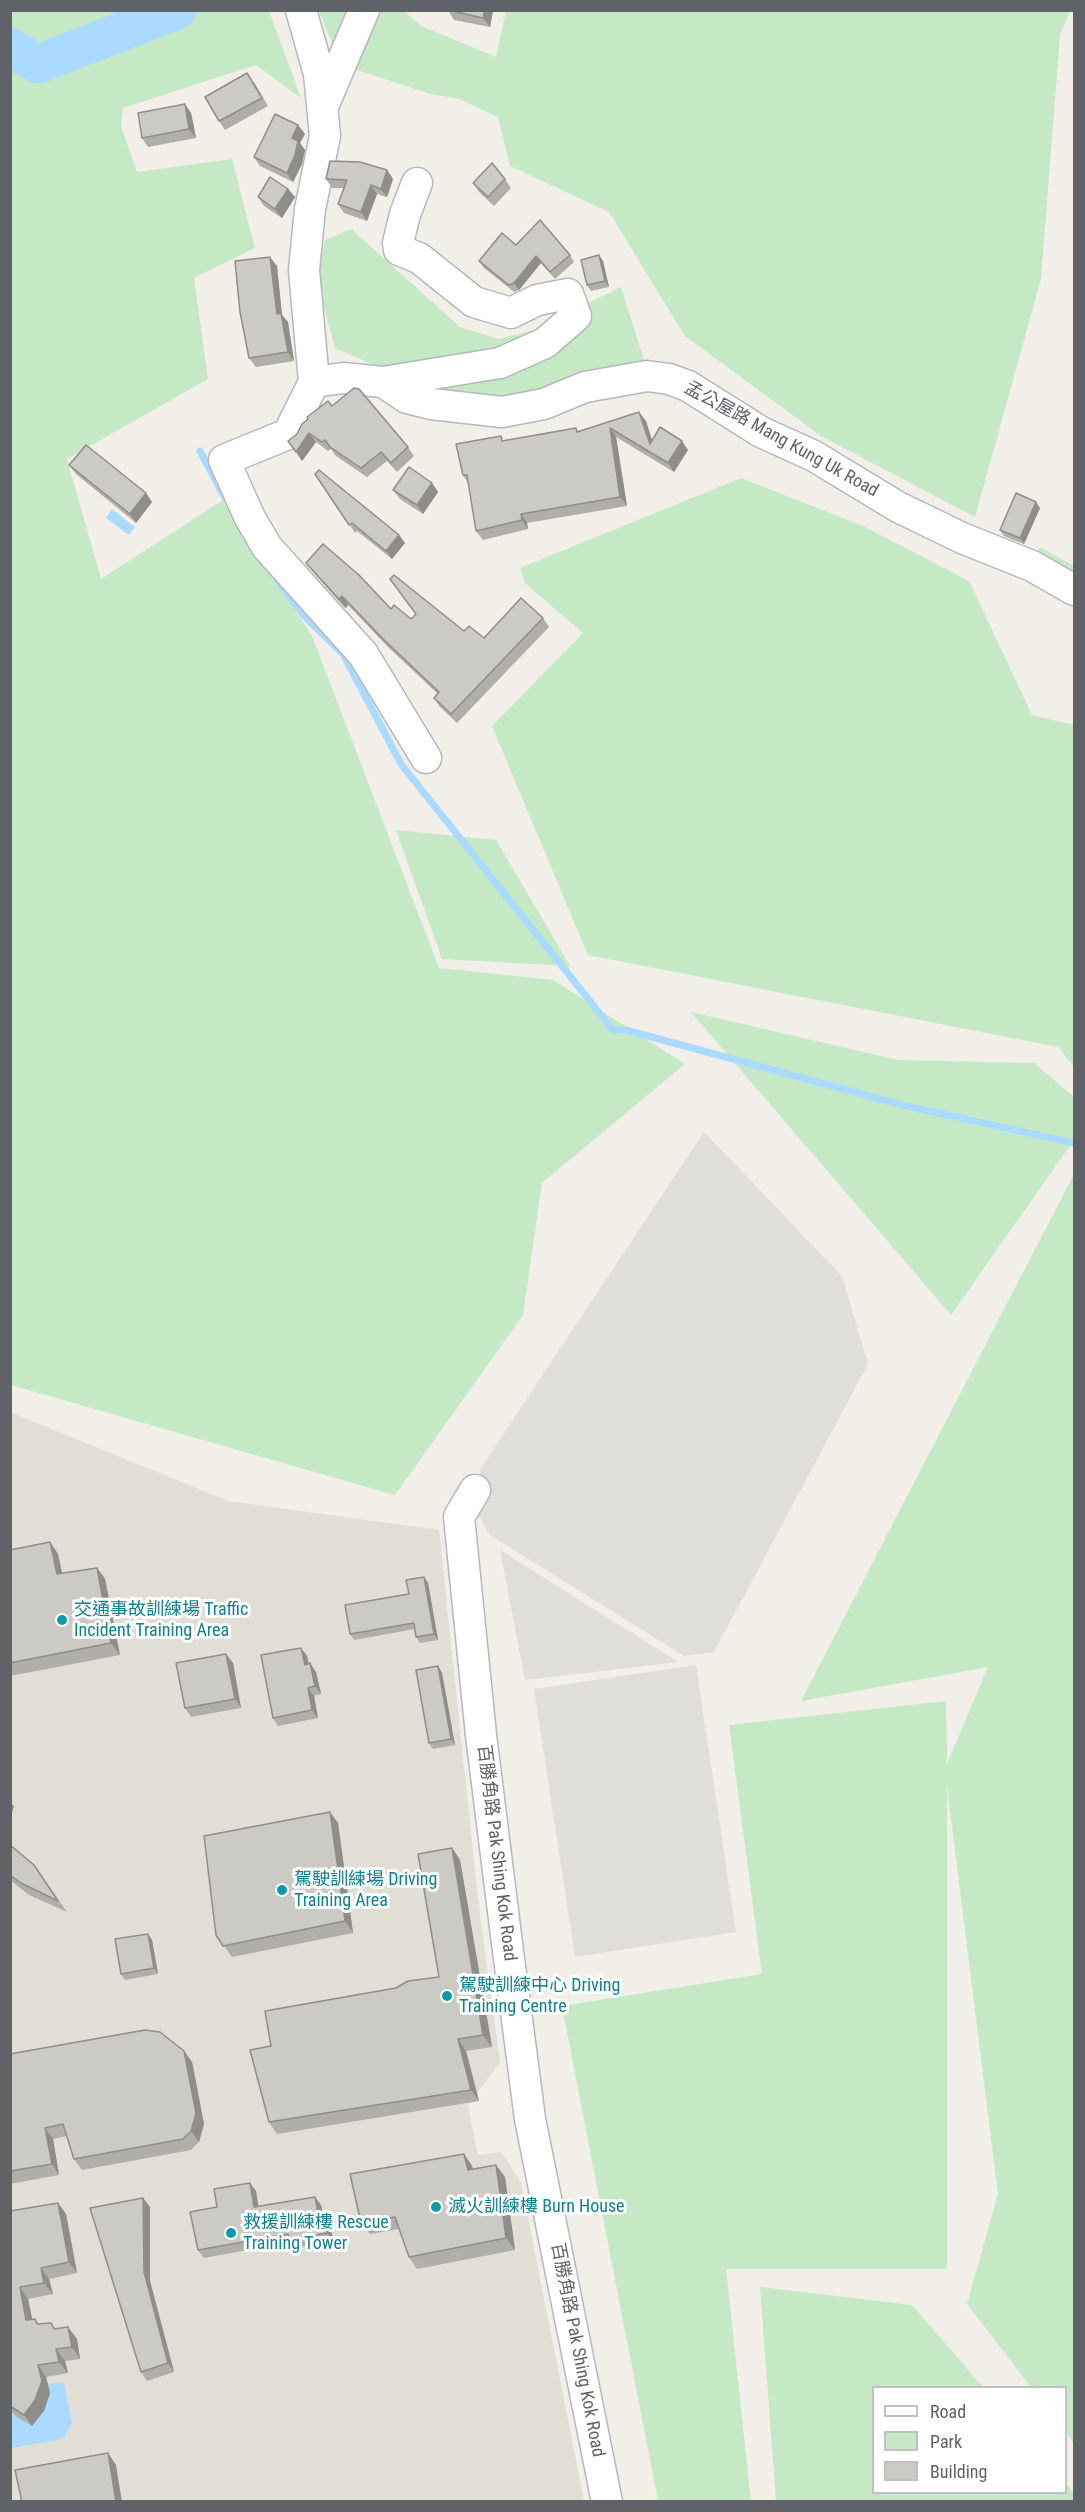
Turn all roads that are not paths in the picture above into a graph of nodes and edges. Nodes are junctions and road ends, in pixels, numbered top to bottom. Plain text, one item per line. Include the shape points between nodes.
1 (301, 10) edge
2 (363, 10) edge
3 (323, 108) junction
4 (417, 183) dead end
5 (314, 382) junction
6 (383, 382) junction
7 (1074, 590) edge
8 (426, 758) dead end
9 (476, 1490) dead end
10 (607, 2502) edge

1 - 3 street via 320,74
2 - 3 street
3 - 5 street via 325,136 310,209 304,270
4 - 6 street via 405,214 399,250 419,258 474,302 511,313 537,300 568,294 576,316 545,343 500,363
5 - 6 street, 孟公屋路 Mang Kung Uk Road via 343,378
5 - 8 street via 288,434 224,460 267,547 363,654
6 - 7 street, 孟公屋路 Mang Kung Uk Road via 407,398 502,412 544,404 585,387 647,376 669,379 688,386 761,432 814,456 898,507 1032,566
9 - 10 street, 百勝角路 Pak Shing Kok Road via 459,1517 513,1990 530,2119

